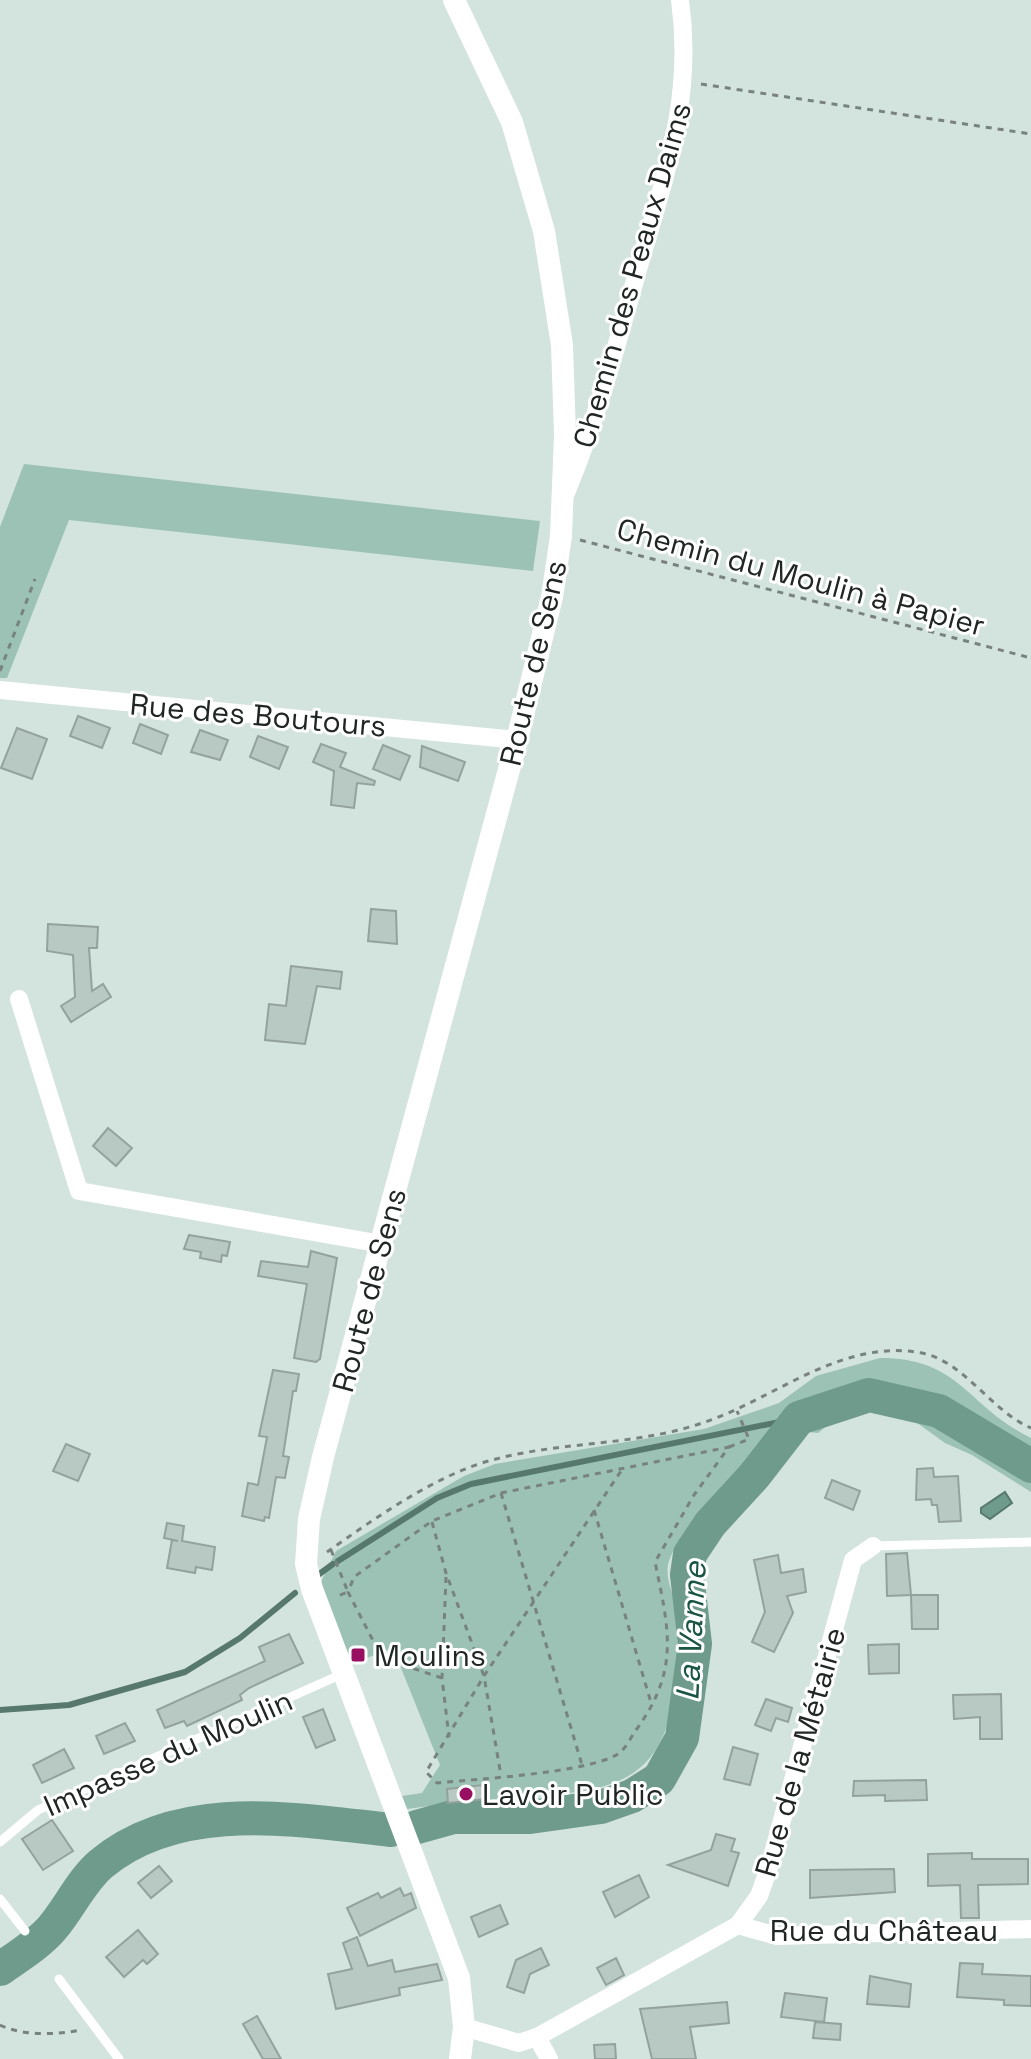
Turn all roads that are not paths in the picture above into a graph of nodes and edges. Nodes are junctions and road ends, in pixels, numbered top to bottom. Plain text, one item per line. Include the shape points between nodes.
1 (454, 0) edge
2 (680, 0) edge
3 (563, 504) junction
4 (0, 690) edge
5 (517, 740) junction
6 (19, 999) dead end
7 (382, 1244) junction
8 (1031, 1542) edge
9 (873, 1546) joint
10 (342, 1674) junction
11 (0, 1842) edge
12 (0, 1899) edge
13 (738, 1925) junction
14 (1031, 1929) edge
15 (25, 1931) dead end
16 (59, 1979) dead end
17 (464, 2027) junction
18 (537, 2037) junction
19 (119, 2059) edge
20 (460, 2059) edge
21 (549, 2059) edge

1 - 3 street, Route de Sens via 512,122 544,231 562,345
2 - 3 street, Chemin des Peaux Daims via 685,82 677,132 595,423
3 - 5 street, Route de Sens via 552,597
4 - 5 street, Rue des Boutours
5 - 7 street, Route de Sens
6 - 7 street via 79,1191
7 - 10 street, Route de Sens via 309,1519 306,1564
8 - 9 lane
9 - 13 street, Rue de la Métairie via 853,1560 769,1868 759,1896
10 - 11 lane, Impasse du Moulin via 38,1810
10 - 17 street, Route de Sens via 459,1978
12 - 15 lane
13 - 14 street, Rue du Château via 777,1936
13 - 18 street, Rue de la Métairie
16 - 19 lane
17 - 18 street via 519,2043
17 - 20 street, Route de Sens
18 - 21 street

